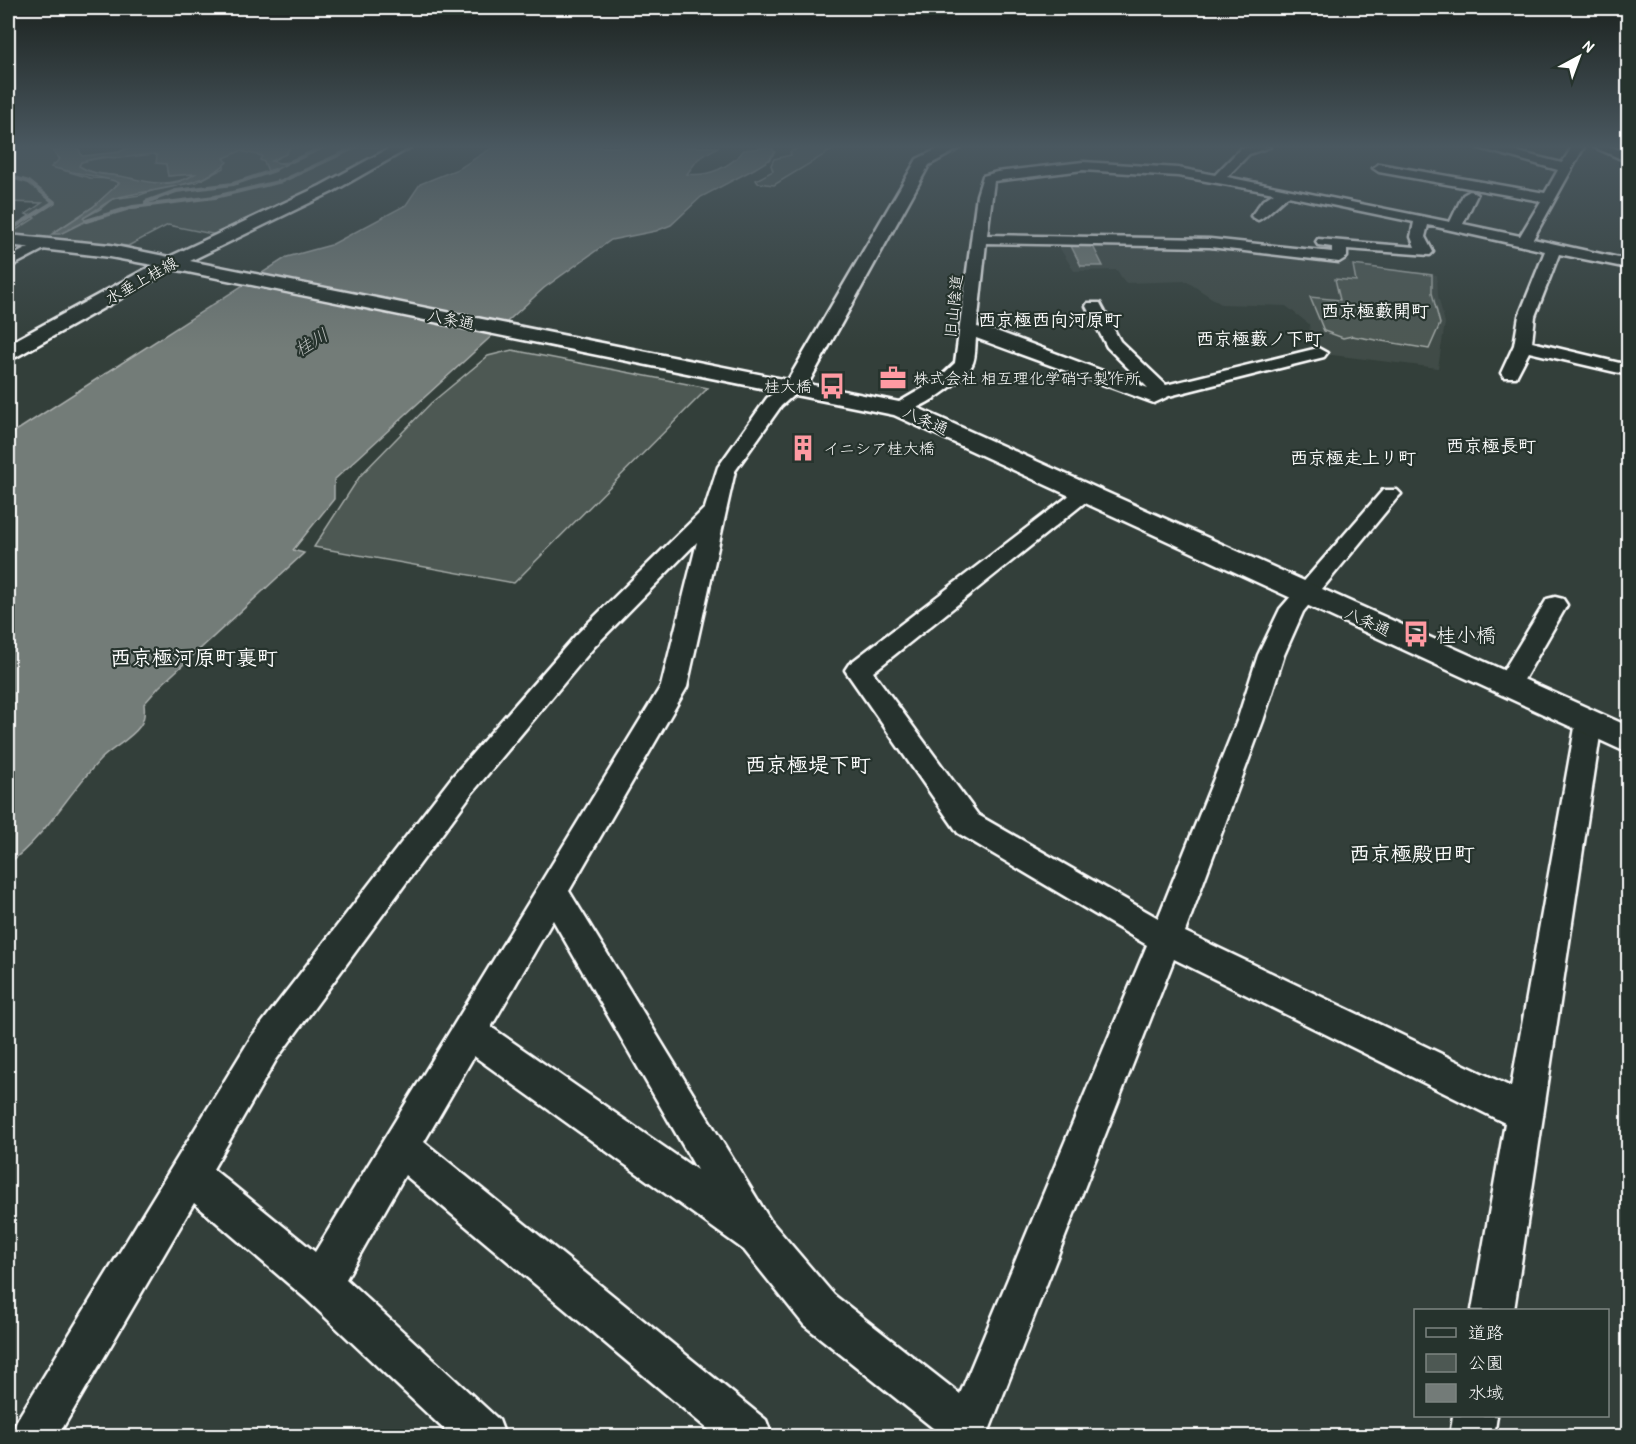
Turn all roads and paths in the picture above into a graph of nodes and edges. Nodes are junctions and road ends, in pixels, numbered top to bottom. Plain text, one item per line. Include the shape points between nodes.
1 (275, 214) edge
2 (891, 214) edge
3 (982, 214) edge
4 (1396, 214) edge
5 (1461, 214) edge
6 (1540, 214) edge
7 (1422, 220) junction
8 (1145, 226) dead end
9 (1455, 227) junction
10 (1203, 228) dead end
11 (981, 238) junction
12 (8, 240) edge
13 (1160, 240) junction
14 (1524, 242) junction
15 (45, 243) junction
16 (1340, 244) junction
17 (1554, 248) junction
18 (8, 264) edge
19 (176, 264) junction
20 (1629, 264) edge
21 (1094, 306) dead end
22 (969, 331) junction
23 (1523, 345) junction
24 (8, 352) edge
25 (1318, 353) dead end
26 (1629, 370) edge
27 (1510, 373) dead end
28 (787, 385) junction
29 (1162, 392) junction
30 (902, 409) junction
31 (1086, 492) junction
32 (1390, 494) dead end
33 (717, 509) junction
34 (1306, 593) junction
35 (1555, 605) dead end
36 (1508, 685) junction
37 (1589, 722) junction
38 (1629, 740) edge
39 (553, 892) junction
40 (1166, 939) junction
41 (469, 1032) junction
42 (1525, 1113) junction
43 (401, 1147) junction
44 (189, 1174) junction
45 (758, 1236) junction
46 (320, 1283) junction
47 (1493, 1309) edge
48 (1475, 1417) edge
49 (966, 1432) edge
50 (33, 1437) edge
51 (483, 1437) edge
52 (750, 1437) edge
53 (1472, 1437) edge

1 - 19 main road, 水垂上桂線
2 - 28 main road
3 - 11 street, 旧山陰道
4 - 7 street, 旧山陰道
5 - 9 street
6 - 14 street
7 - 9 street, 旧山陰道
7 - 16 street via 1418,237 1425,252
8 - 13 street
9 - 14 street, 旧山陰道
10 - 16 street
11 - 13 street
11 - 22 street, 旧山陰道
12 - 15 main road, 八条通
13 - 16 street via 1339,256
14 - 17 street, 旧山陰道
15 - 18 street
15 - 19 main road, 八条通
17 - 20 street, 旧山陰道
17 - 23 street via 1527,316
19 - 24 main road, 水垂上桂線
19 - 28 main road, 八条通
21 - 29 street via 1113,343
22 - 29 street via 993,336 1154,397
22 - 30 street, 旧山陰道 via 964,364 955,375
23 - 26 street
23 - 27 street
25 - 29 street
28 - 30 main road, 八条通
28 - 33 street via 725,471
30 - 31 main road, 八条通
31 - 34 main road, 八条通
31 - 40 street via 858,670 968,824
32 - 34 street
33 - 39 street via 674,687
33 - 44 street via 585,641 462,785 264,1048
34 - 36 main road, 八条通
34 - 40 street via 1292,609 1271,655 1250,721
35 - 36 street
36 - 37 main road, 八条通
37 - 38 main road, 八条通
37 - 42 street
39 - 41 street
39 - 45 street
40 - 42 street
40 - 49 street
41 - 43 street
41 - 45 street
42 - 47 street
43 - 46 street
43 - 52 street
44 - 46 street
44 - 50 street
45 - 49 street via 819,1310
46 - 51 street
48 - 53 street

